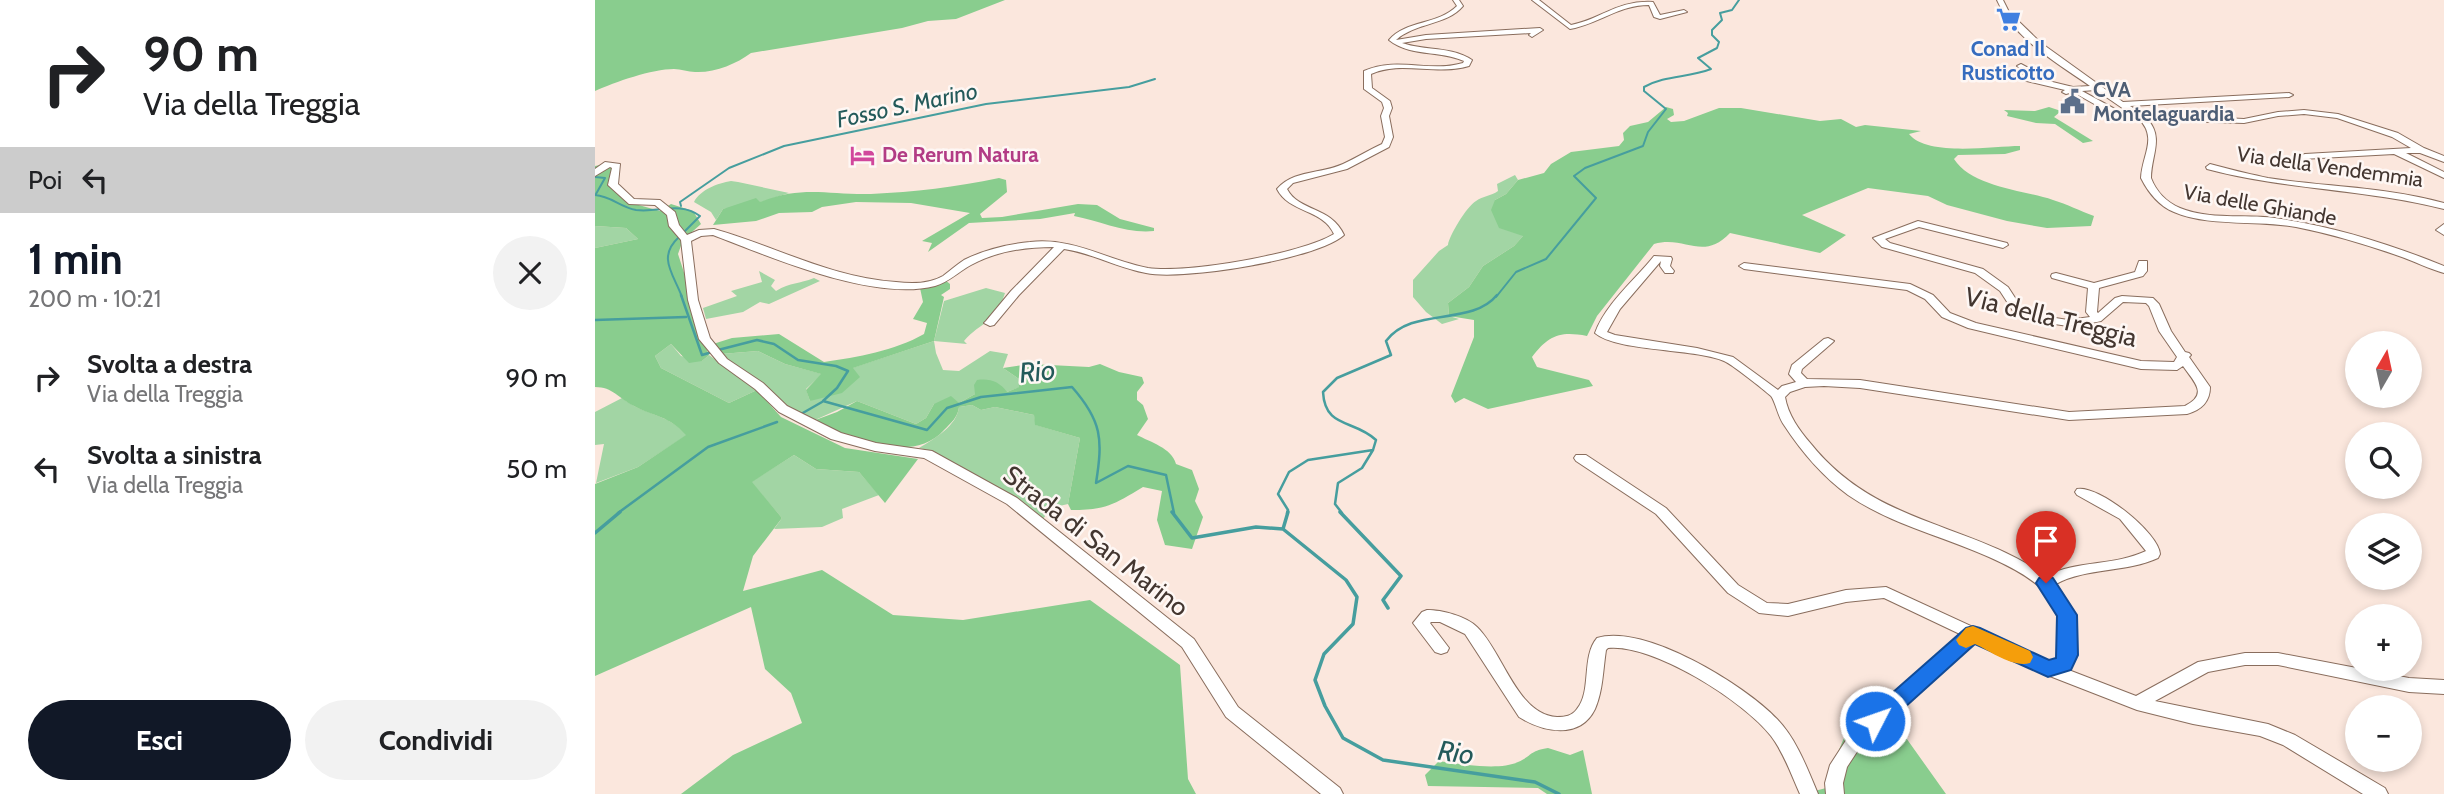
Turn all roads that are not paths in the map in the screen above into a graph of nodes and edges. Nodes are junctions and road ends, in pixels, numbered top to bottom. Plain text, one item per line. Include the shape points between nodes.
1 (1457, 0) edge
2 (1535, 0) edge
3 (2000, 0) edge
4 (1684, 12) dead end
5 (1532, 35) dead end
6 (1398, 45) junction
7 (2021, 66) dead end
8 (2097, 88) junction
9 (2070, 90) junction
10 (2289, 95) dead end
11 (2121, 104) junction
12 (2140, 116) junction
13 (2421, 150) junction
14 (2398, 153) junction
15 (2305, 157) dead end
16 (2444, 159) edge
17 (2210, 167) dead end
18 (595, 173) edge
19 (2444, 175) edge
20 (2444, 206) edge
21 (2444, 227) edge
22 (2444, 232) edge
23 (682, 236) junction
24 (2003, 245) dead end
25 (1061, 246) junction
26 (2143, 263) dead end
27 (1744, 266) dead end
28 (2444, 270) edge
29 (1669, 271) dead end
30 (2056, 276) dead end
31 (2094, 286) junction
32 (2097, 318) junction
33 (990, 323) dead end
34 (1828, 341) dead end
35 (2185, 355) junction
36 (1804, 383) junction
37 (1779, 397) junction
38 (1581, 458) dead end
39 (2082, 492) dead end
40 (2046, 583) junction
41 (1973, 634) junction
42 (1441, 648) dead end
43 (2048, 669) junction
44 (2444, 687) edge
45 (2137, 703) junction
46 (1334, 794) edge
47 (1809, 794) edge
48 (1835, 794) edge
49 (2379, 794) edge

1 - 6 street via 1460,6 1455,12 1394,36
2 - 4 street via 1570,27 1631,1 1651,3 1660,17
3 - 8 street via 2006,13 2051,56
5 - 6 street via 1540,30 1418,37
6 - 25 street via 1440,50 1468,60 1461,66 1389,66 1367,73 1368,89 1386,101 1388,108 1386,145 1343,167 1290,181 1282,189 1285,196 1327,218 1338,230 1335,240 1267,258 1173,273
7 - 9 street via 2033,74 2023,78
8 - 9 street
8 - 11 street
9 - 12 street via 2122,116
10 - 11 street
11 - 12 street
12 - 13 street via 2244,121 2320,113 2376,128
12 - 28 street, Via delle Ghiande via 2155,134 2146,178 2172,208 2200,215 2285,222 2390,249
13 - 14 street
13 - 16 street
14 - 15 street
14 - 19 street
17 - 20 street, Via della Vendemmia via 2294,185 2393,195
18 - 23 street, Strada di San Marino via 608,164 617,166 613,185 632,202 657,202 672,214
21 - 22 street
23 - 25 street via 714,232 844,278 918,286 1004,251 1042,244
23 - 46 street, Strada di San Marino via 705,339 715,352 783,409 825,431 876,447 927,454 1012,501 1188,643 1232,712
24 - 32 street, Via della Treggia via 1918,224 1878,238 1886,246 1979,271 2004,289 2025,314 2068,323
25 - 33 street
26 - 31 street via 2139,274
27 - 35 street, Via della Treggia via 1910,287 1929,297 1946,315 1972,326 2141,365 2177,366
29 - 37 street via 1667,259 1658,258 1612,310 1601,333 1729,359
30 - 31 street
31 - 32 street via 2091,312
32 - 35 street, Via della Treggia via 2119,300 2149,300 2165,331
34 - 36 street via 1796,368 1795,374
35 - 36 street, Via della Treggia via 2205,396 2187,410 2154,413 2060,415 1860,384
36 - 37 street via 1786,389
37 - 40 street via 1789,424 1830,475 1892,514 2025,569
38 - 41 street via 1661,511 1733,589 1754,605 1788,610 1887,592
39 - 40 street via 2125,516 2153,554 2083,567
40 - 43 street via 2067,615 2068,655 2063,664
41 - 43 street
41 - 48 street via 1858,736 1839,765
42 - 47 street via 1421,623 1423,618 1442,616 1471,630 1525,712 1556,724 1579,718 1587,709 1603,642 1623,639 1662,652 1769,722 1790,747
43 - 45 street
44 - 45 street via 2409,685 2278,659 2245,659 2204,666
45 - 49 street via 2262,729

